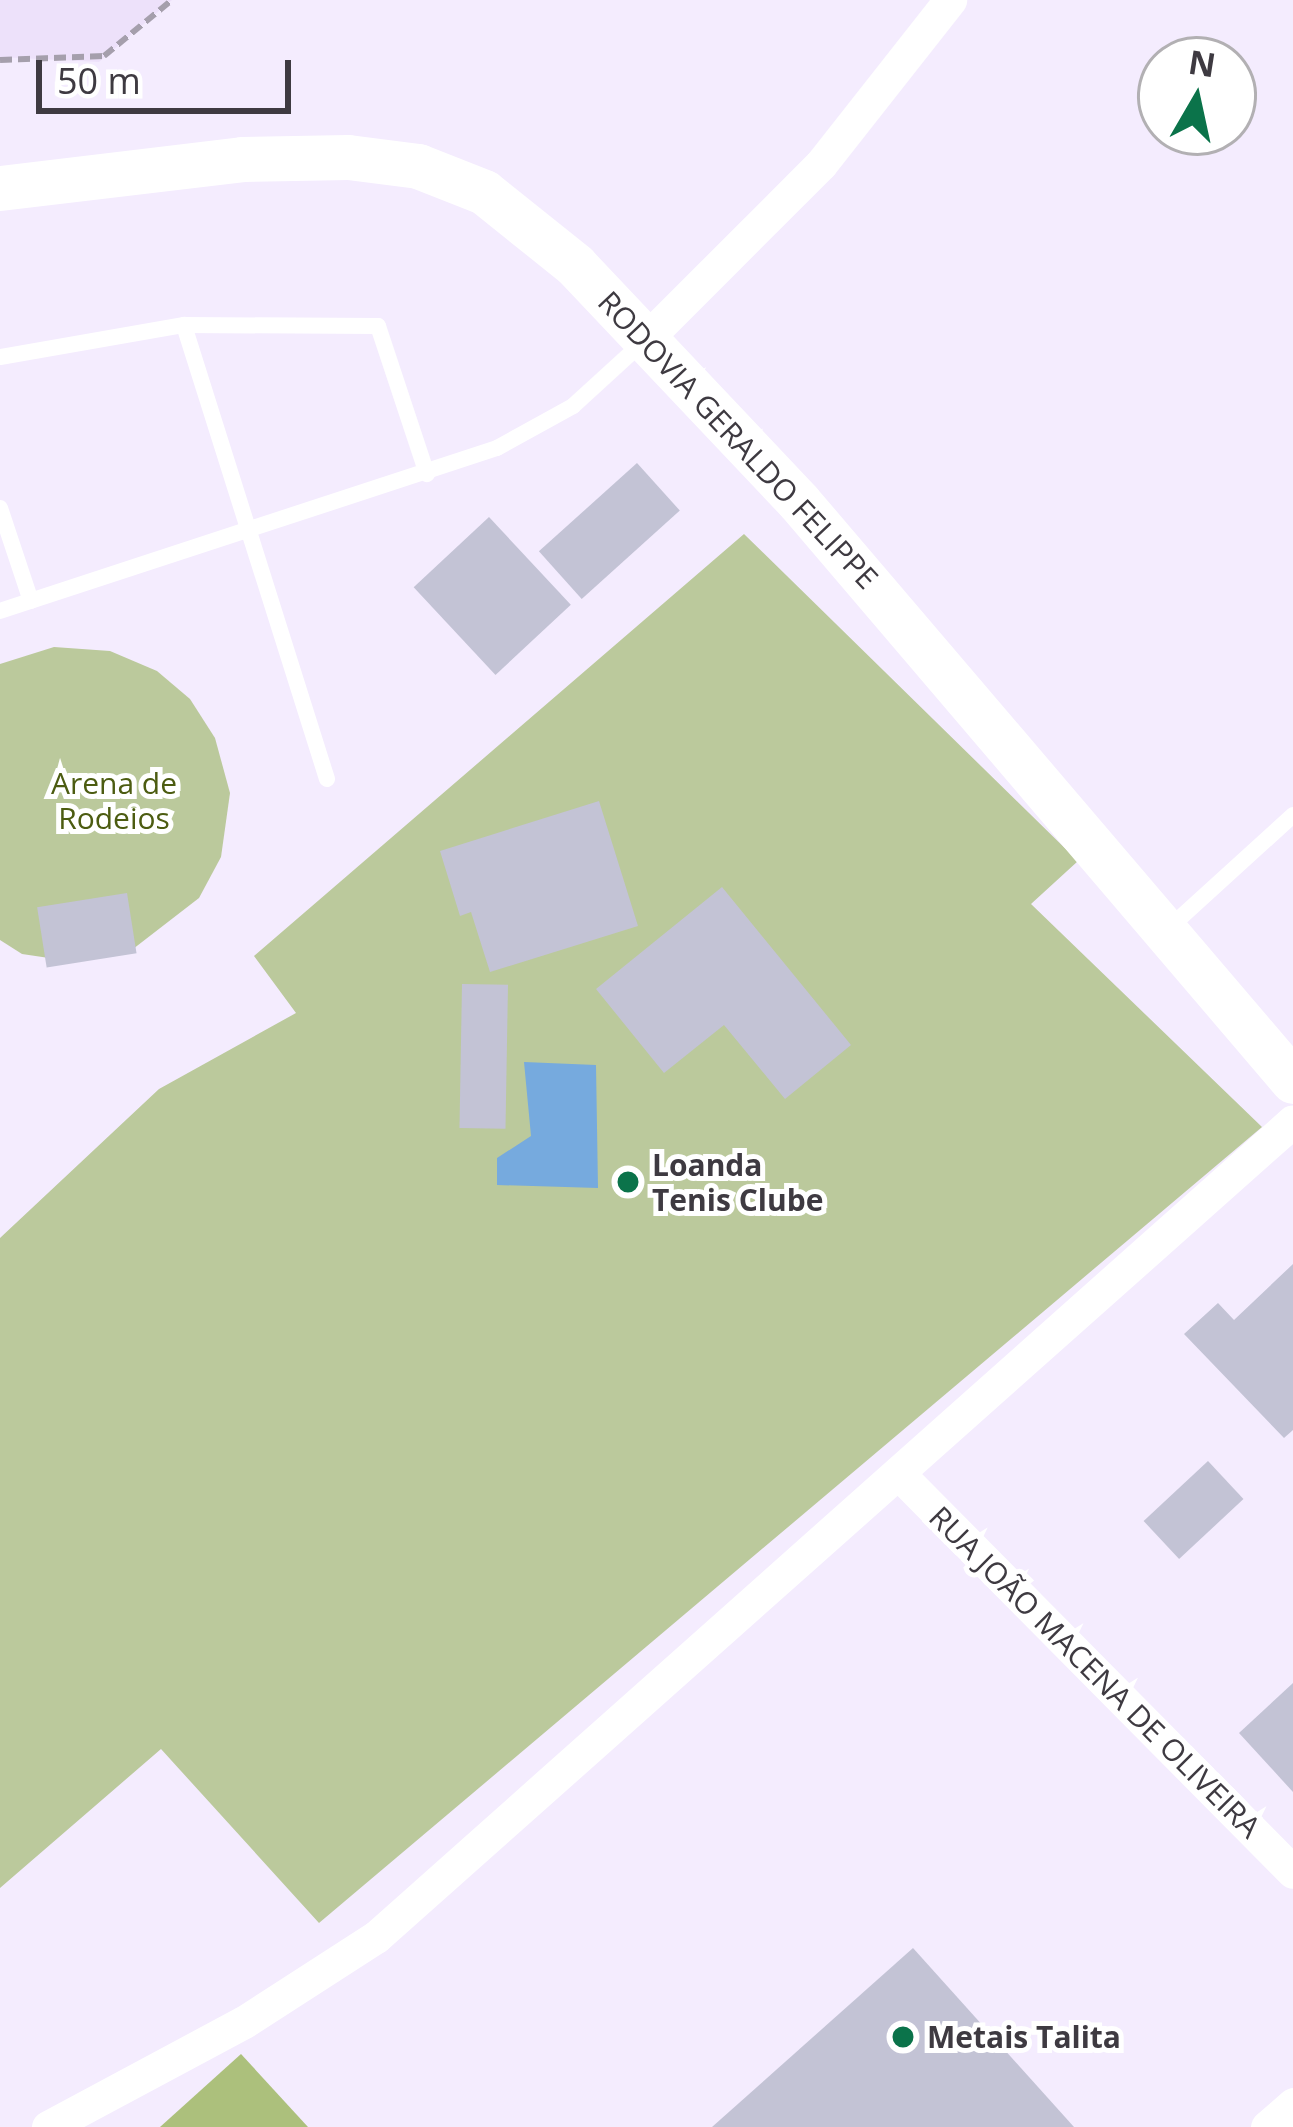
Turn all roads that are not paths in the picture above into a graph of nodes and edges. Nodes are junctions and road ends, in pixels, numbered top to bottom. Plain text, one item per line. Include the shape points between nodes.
1 (950, 0) edge
2 (0, 188) edge
3 (184, 325) junction
4 (648, 337) junction
5 (0, 357) edge
6 (427, 474) junction
7 (0, 508) edge
8 (254, 533) junction
9 (31, 601) junction
10 (0, 611) edge
11 (327, 779) dead end
12 (1293, 814) edge
13 (1169, 929) junction
14 (1293, 1081) edge
15 (1293, 1121) edge
16 (898, 1473) junction
17 (1293, 1872) edge
18 (1293, 2104) edge
19 (48, 2127) edge
20 (1267, 2127) edge

1 - 4 street via 821,164
2 - 4 main road, RODOVIA GERALDO FELIPPE via 242,159 348,157 418,166 484,192
3 - 5 lane
3 - 6 lane via 378,326
3 - 8 lane
4 - 6 lane via 549,423
4 - 13 main road, RODOVIA GERALDO FELIPPE
6 - 8 lane
7 - 9 lane
8 - 9 lane
8 - 11 lane
9 - 10 lane
12 - 13 lane
13 - 14 main road, RODOVIA GERALDO FELIPPE
15 - 16 street
16 - 17 street, RUA JOÃO MACENA DE OLIVEIRA
16 - 19 street via 376,1937 244,2022
18 - 20 street

